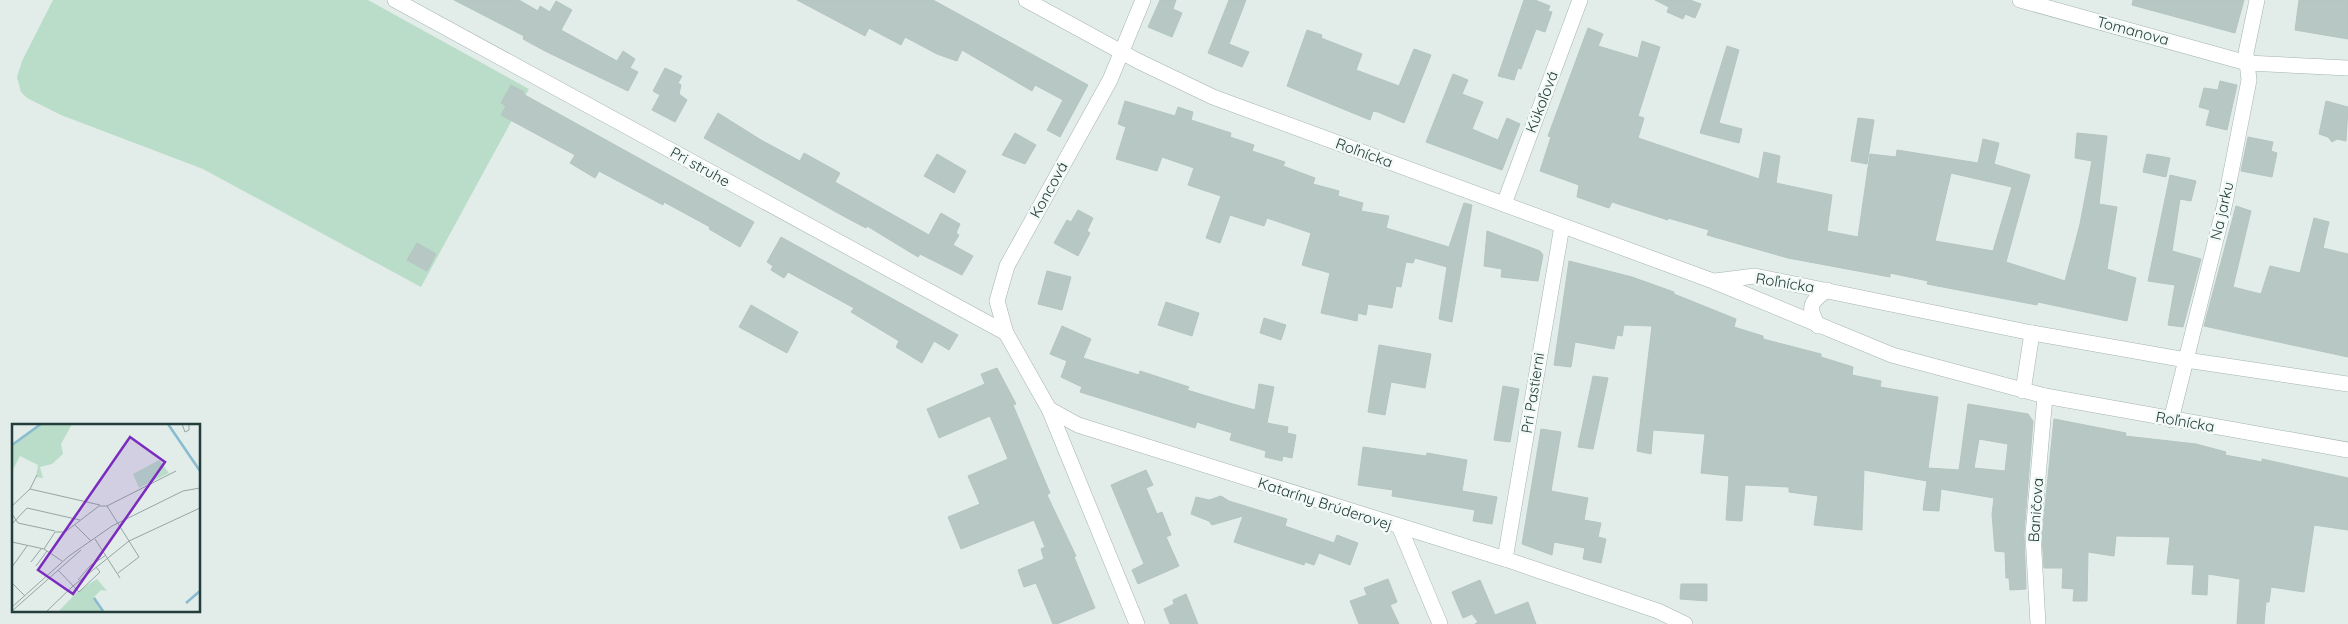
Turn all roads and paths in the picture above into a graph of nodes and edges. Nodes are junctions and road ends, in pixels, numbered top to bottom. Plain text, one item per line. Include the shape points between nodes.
1 (395, 0) edge
2 (1026, 0) edge
3 (1143, 0) edge
4 (1580, 0) edge
5 (2020, 0) edge
6 (2257, 0) edge
7 (1122, 52) junction
8 (2247, 63) junction
9 (2348, 68) edge
10 (1504, 204) junction
11 (1562, 226) junction
12 (1712, 281) junction
13 (1827, 290) junction
14 (1818, 326) junction
15 (1006, 333) junction
16 (2032, 333) junction
17 (2186, 360) junction
18 (2348, 384) edge
19 (2023, 391) junction
20 (2045, 396) junction
21 (1049, 409) junction
22 (2170, 420) junction
23 (2348, 450) edge
24 (1400, 528) junction
25 (1505, 559) junction
26 (1137, 624) edge
27 (1440, 624) edge
28 (1685, 624) edge
29 (2038, 624) edge

1 - 15 street, Pri struhe
2 - 7 street, Roľnícka
3 - 7 street, Koncová
4 - 10 street, Kúkoľová
5 - 8 street, Tomanova
6 - 8 street, Na jarku via 2246,53
7 - 10 street, Roľnícka via 1213,97
7 - 15 street, Koncová via 1110,80 1007,266 997,301
8 - 9 street, Tomanova
8 - 17 street, Na jarku via 2249,80 2225,203
10 - 11 street, Roľnícka
11 - 12 street, Roľnícka
11 - 25 street, Pri Pastierni
12 - 13 street, Roľnícka via 1755,276
12 - 14 street, Roľnícka
13 - 14 street, Roľnícka via 1811,304 1811,313
13 - 16 street, Roľnícka
14 - 19 street, Roľnícka via 1892,355
15 - 21 street
16 - 17 street, Roľnícka
16 - 19 street
17 - 18 street, Roľnícka
17 - 22 street, Na jarku
19 - 20 street, Roľnícka
20 - 22 street, Roľnícka
20 - 29 street, Baničova via 2033,536
21 - 24 street, Kataríny Brúderovej via 1078,426
21 - 26 street
22 - 23 street, Roľnícka
24 - 25 street, Kataríny Brúderovej
24 - 27 street
25 - 28 street, Kataríny Brúderovej via 1658,611

